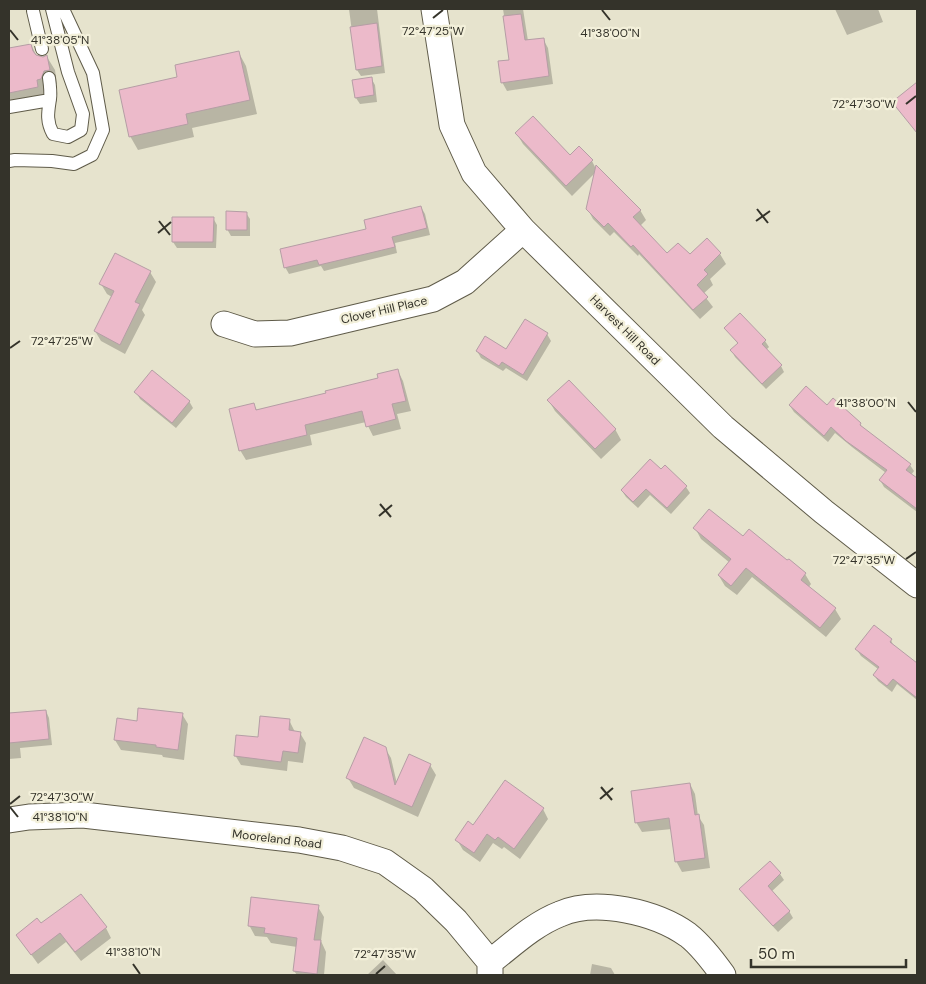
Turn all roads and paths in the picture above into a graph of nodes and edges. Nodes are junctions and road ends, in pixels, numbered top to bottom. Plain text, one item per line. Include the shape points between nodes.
1 (52, 9) edge
2 (63, 9) edge
3 (434, 9) edge
4 (33, 11) dead end
5 (42, 49) dead end
6 (93, 73) junction
7 (49, 78) dead end
8 (70, 79) junction
9 (50, 100) junction
10 (9, 107) edge
11 (9, 162) edge
12 (523, 230) junction
13 (224, 324) dead end
14 (917, 585) edge
15 (9, 820) edge
16 (490, 969) edge
17 (723, 975) edge

1 - 8 lane
2 - 6 lane
3 - 12 street, Harvest Hill Road via 452,125 474,173
4 - 5 lane
6 - 8 lane
6 - 11 lane via 104,130 92,155 74,164 52,160
7 - 9 lane
8 - 9 lane via 83,114 81,130 68,137 54,134 48,125
9 - 10 lane
12 - 13 street, Clover Hill Place via 465,282 433,299 290,333 255,334
12 - 14 street, Harvest Hill Road via 723,427
15 - 16 street, Mooreland Road via 83,815 299,840 342,848 385,862 423,889 456,921
16 - 17 street via 537,926 560,913 584,907 642,913 665,923 688,936

